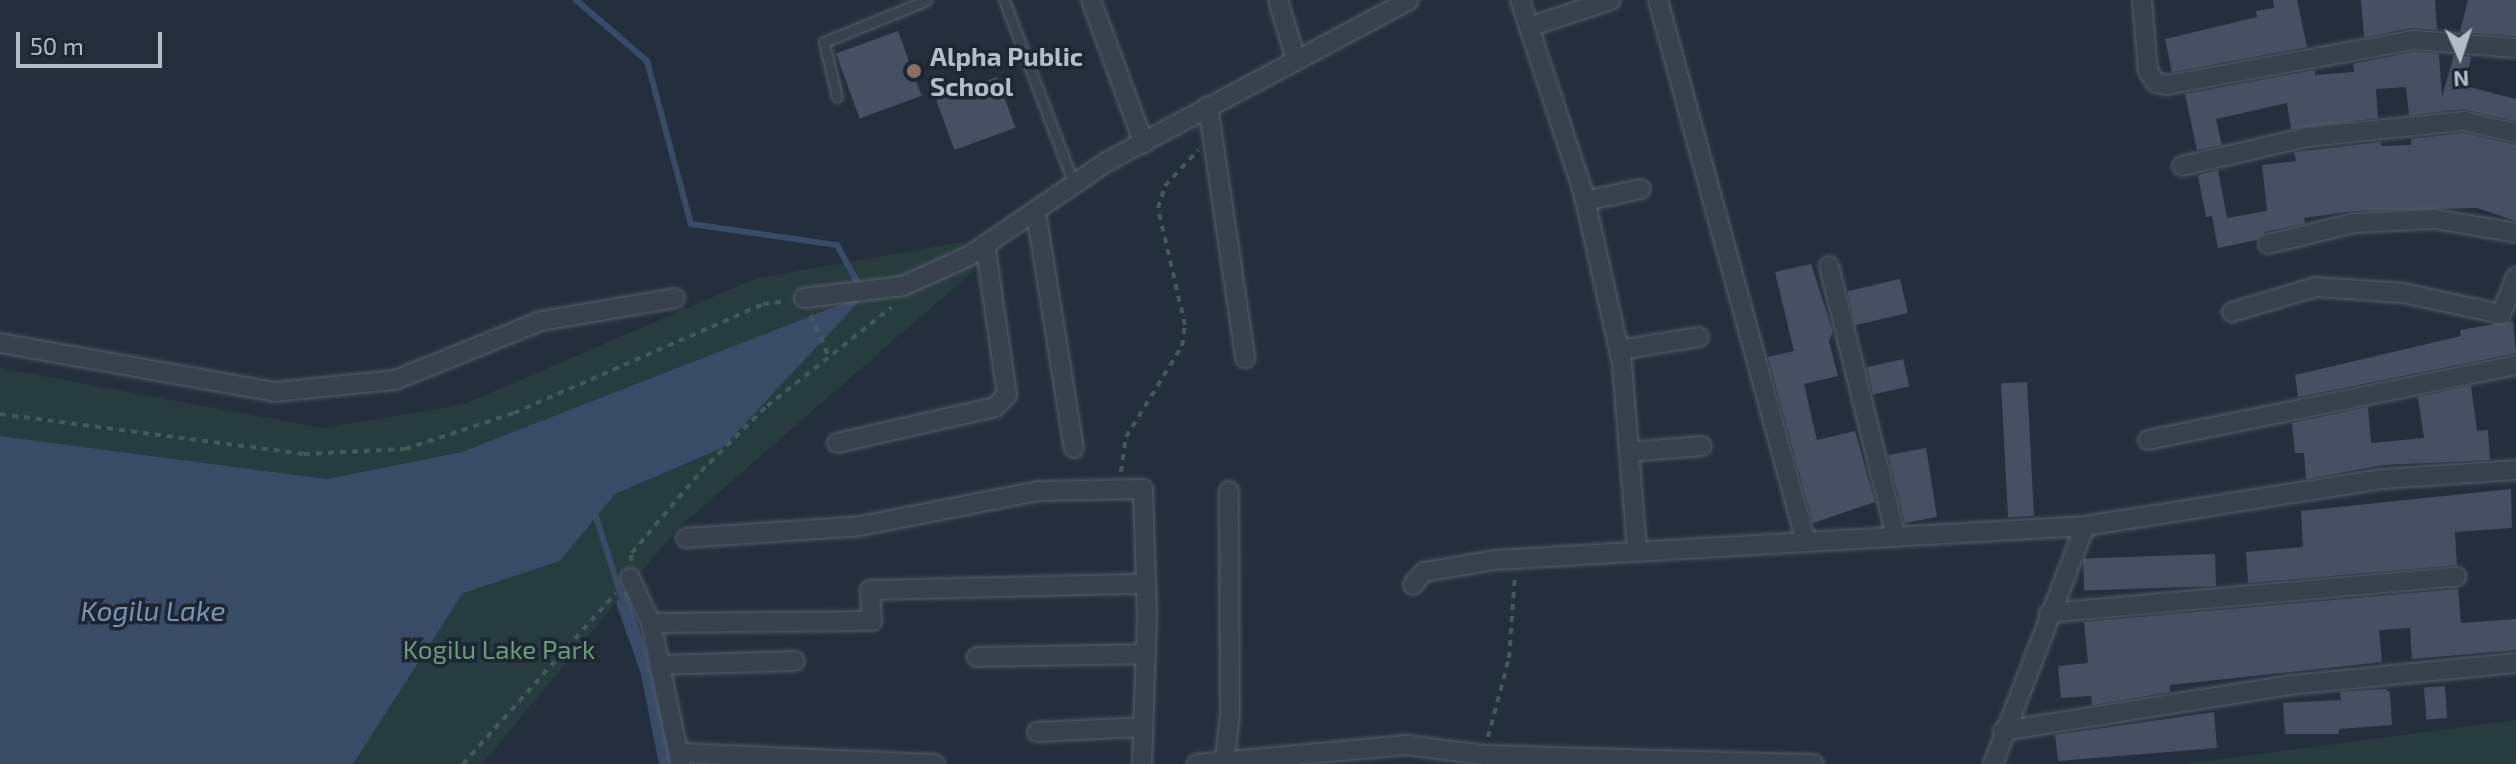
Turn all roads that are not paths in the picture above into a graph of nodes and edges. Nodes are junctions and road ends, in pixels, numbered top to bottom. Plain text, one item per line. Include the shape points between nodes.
1 (927, 0) edge
2 (1004, 0) edge
3 (1091, 0) edge
4 (1278, 0) edge
5 (1409, 0) edge
6 (1520, 0) edge
7 (1611, 0) edge
8 (1658, 0) edge
9 (2142, 0) edge
10 (1529, 27) junction
11 (2516, 48) edge
12 (1295, 57) junction
13 (837, 97) dead end
14 (1208, 106) junction
15 (2516, 133) edge
16 (1144, 144) junction
17 (2182, 166) dead end
18 (1074, 184) junction
19 (1641, 189) dead end
20 (1585, 201) junction
21 (1036, 212) junction
22 (2516, 233) edge
23 (2268, 244) dead end
24 (985, 245) junction
25 (1829, 266) dead end
26 (2516, 277) edge
27 (675, 298) dead end
28 (804, 298) road end
29 (2232, 312) dead end
30 (1699, 337) dead end
31 (0, 343) edge
32 (1619, 350) junction
33 (1245, 358) dead end
34 (2516, 365) edge
35 (2148, 440) dead end
36 (837, 443) dead end
37 (1702, 446) dead end
38 (1074, 448) dead end
39 (1629, 452) junction
40 (2516, 470) edge
41 (1229, 491) dead end
42 (2085, 526) junction
43 (1896, 537) junction
44 (686, 538) dead end
45 (1806, 542) junction
46 (1637, 551) junction
47 (2456, 577) dead end
48 (630, 578) road end
49 (1143, 584) junction
50 (1413, 585) dead end
51 (2049, 613) junction
52 (651, 623) junction
53 (1146, 654) junction
54 (977, 657) dead end
55 (795, 661) dead end
56 (2516, 663) edge
57 (659, 665) junction
58 (1143, 727) junction
59 (2003, 731) junction
60 (1037, 732) dead end
61 (680, 758) edge
62 (1225, 759) junction
63 (1486, 759) edge
64 (935, 764) edge
65 (1142, 764) edge
66 (1197, 764) edge
67 (1814, 764) edge
68 (1993, 764) edge

1 - 13 lane via 824,42
2 - 18 lane
3 - 16 street
4 - 12 street
5 - 12 street
6 - 10 street
7 - 10 street
8 - 45 street
9 - 11 street via 2148,71 2156,83 2166,85 2413,40
10 - 20 street
12 - 14 street
14 - 16 street
14 - 33 street
15 - 17 street via 2464,121 2308,137
16 - 18 street
18 - 21 street
19 - 20 street
20 - 32 street
21 - 24 street
21 - 38 street
22 - 23 street via 2421,219 2354,223
24 - 28 street via 903,286
24 - 36 street via 1007,395 995,407
25 - 43 street
26 - 29 street via 2501,314 2403,293 2316,287
27 - 31 street via 541,321 395,380 274,392
30 - 32 street
32 - 39 street
34 - 35 street
37 - 39 street
39 - 46 street
40 - 42 street via 2383,479
41 - 62 street via 1230,714
42 - 43 street
42 - 51 street
43 - 45 street
44 - 49 street via 860,526 1039,491 1143,489
45 - 46 street
46 - 50 street via 1515,563 1495,560 1424,572
47 - 51 street
48 - 52 street
49 - 52 street via 870,590 872,621
49 - 53 street
51 - 59 street
52 - 57 street
53 - 54 street
53 - 58 street
55 - 57 street
56 - 59 street via 2291,685
57 - 61 street
58 - 60 street
58 - 65 street
59 - 68 street
61 - 64 street
62 - 63 street via 1406,745
62 - 66 street
63 - 67 street

